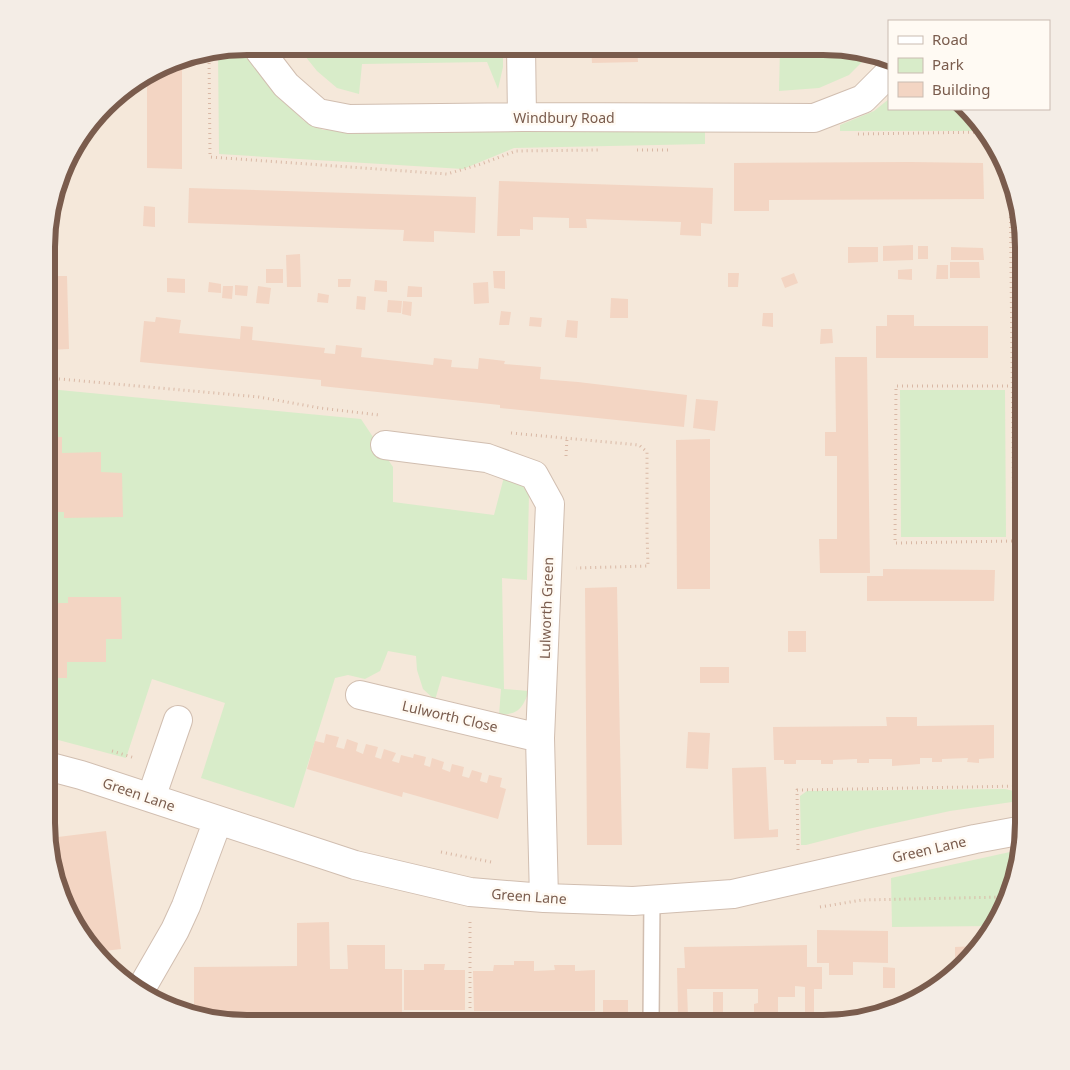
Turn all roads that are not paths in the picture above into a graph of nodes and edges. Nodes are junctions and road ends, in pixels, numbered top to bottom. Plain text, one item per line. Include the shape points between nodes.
1 (263, 55) edge
2 (521, 55) edge
3 (888, 74) edge
4 (522, 117) junction
5 (385, 445) dead end
6 (360, 695) dead end
7 (178, 720) dead end
8 (540, 738) junction
9 (55, 768) edge
10 (150, 798) junction
11 (218, 820) junction
12 (1015, 821) edge
13 (544, 898) junction
14 (652, 899) junction
15 (143, 985) edge
16 (651, 1015) edge

1 - 4 street, Windbury Road via 286,86 318,114 349,119
2 - 4 street
3 - 4 street, Windbury Road via 863,99 814,118
5 - 8 street, Lulworth Green via 488,458 534,475 550,504
6 - 8 street, Lulworth Close
7 - 10 street
8 - 13 street, Lulworth Green
9 - 10 street, Green Lane
10 - 11 street, Green Lane
11 - 13 street, Green Lane via 355,865 470,892
11 - 15 street via 186,906
12 - 14 street, Green Lane via 975,839 733,894
13 - 14 street, Green Lane
14 - 16 lane

